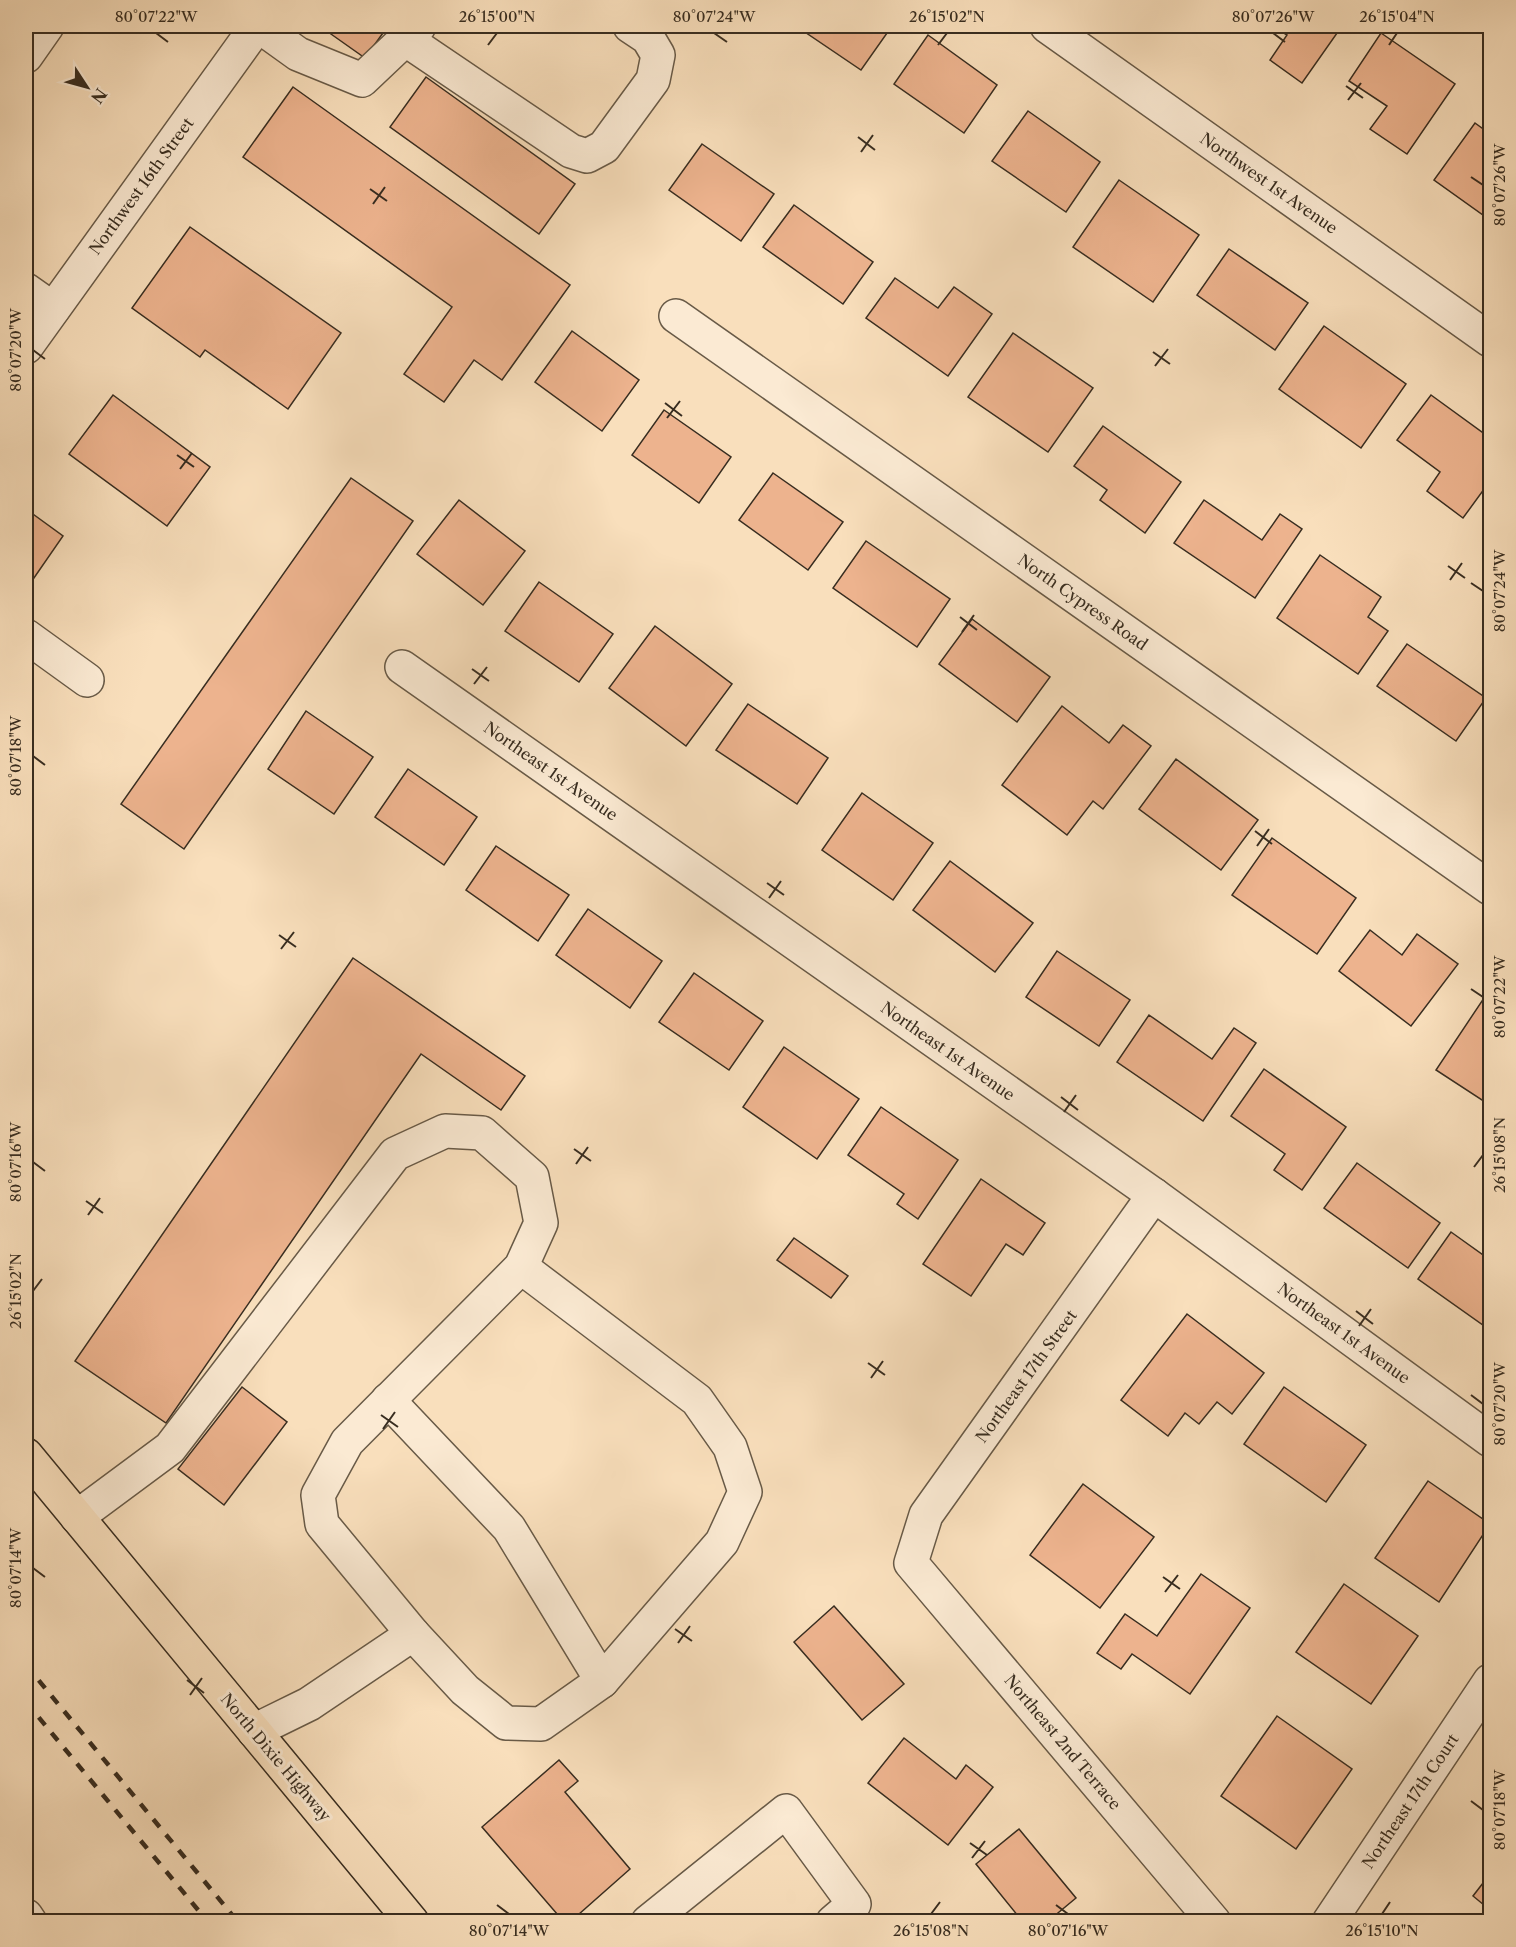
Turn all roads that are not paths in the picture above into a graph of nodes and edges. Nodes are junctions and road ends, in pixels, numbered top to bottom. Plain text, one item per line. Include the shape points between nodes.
1 (47, 26) edge
2 (258, 26) edge
3 (630, 26) edge
4 (1047, 26) edge
5 (412, 32) edge
6 (26, 56) edge
7 (26, 290) edge
8 (53, 309) junction
9 (676, 316) dead end
10 (1491, 340) edge
11 (26, 347) edge
12 (26, 636) edge
13 (402, 666) dead end
14 (87, 680) dead end
15 (1491, 888) edge
16 (1154, 1196) junction
17 (521, 1267) junction
18 (388, 1400) junction
19 (1491, 1440) edge
20 (26, 1455) edge
21 (77, 1517) junction
22 (911, 1563) joint
23 (413, 1634) junction
24 (602, 1681) junction
25 (1491, 1681) edge
26 (254, 1731) junction
27 (26, 1916) edge
28 (852, 1916) edge
29 (30, 1922) edge
30 (412, 1922) edge
31 (648, 1922) edge
32 (1214, 1922) edge
33 (1329, 1922) edge

1 - 6 street
2 - 5 street via 298,54 362,80
2 - 8 street, Northwest 16th Street
3 - 5 street via 648,38 658,55 652,80 603,147 587,156 571,151
4 - 10 street, Northwest 1st Avenue
7 - 8 street
8 - 11 street, Northwest 16th Street
9 - 15 street, North Cypress Road
12 - 14 street
13 - 16 street, Northeast 1st Avenue
16 - 19 street, Northeast 1st Avenue
16 - 22 street, Northeast 17th Street via 926,1515
17 - 18 street
17 - 21 street via 541,1223 532,1177 491,1140 482,1133 445,1131 395,1154 170,1448
17 - 24 street via 697,1400 730,1447 745,1492 722,1542
18 - 23 street via 347,1442 318,1495 322,1524
18 - 24 street via 509,1528
20 - 21 main road, North Dixie Highway
21 - 26 main road, North Dixie Highway
22 - 32 street, Northeast 2nd Terrace
23 - 24 street via 465,1690 506,1723 541,1724
23 - 26 street via 309,1704
25 - 33 street, Northeast 17th Court
26 - 30 main road, North Dixie Highway
27 - 29 street
28 - 31 street via 786,1811

